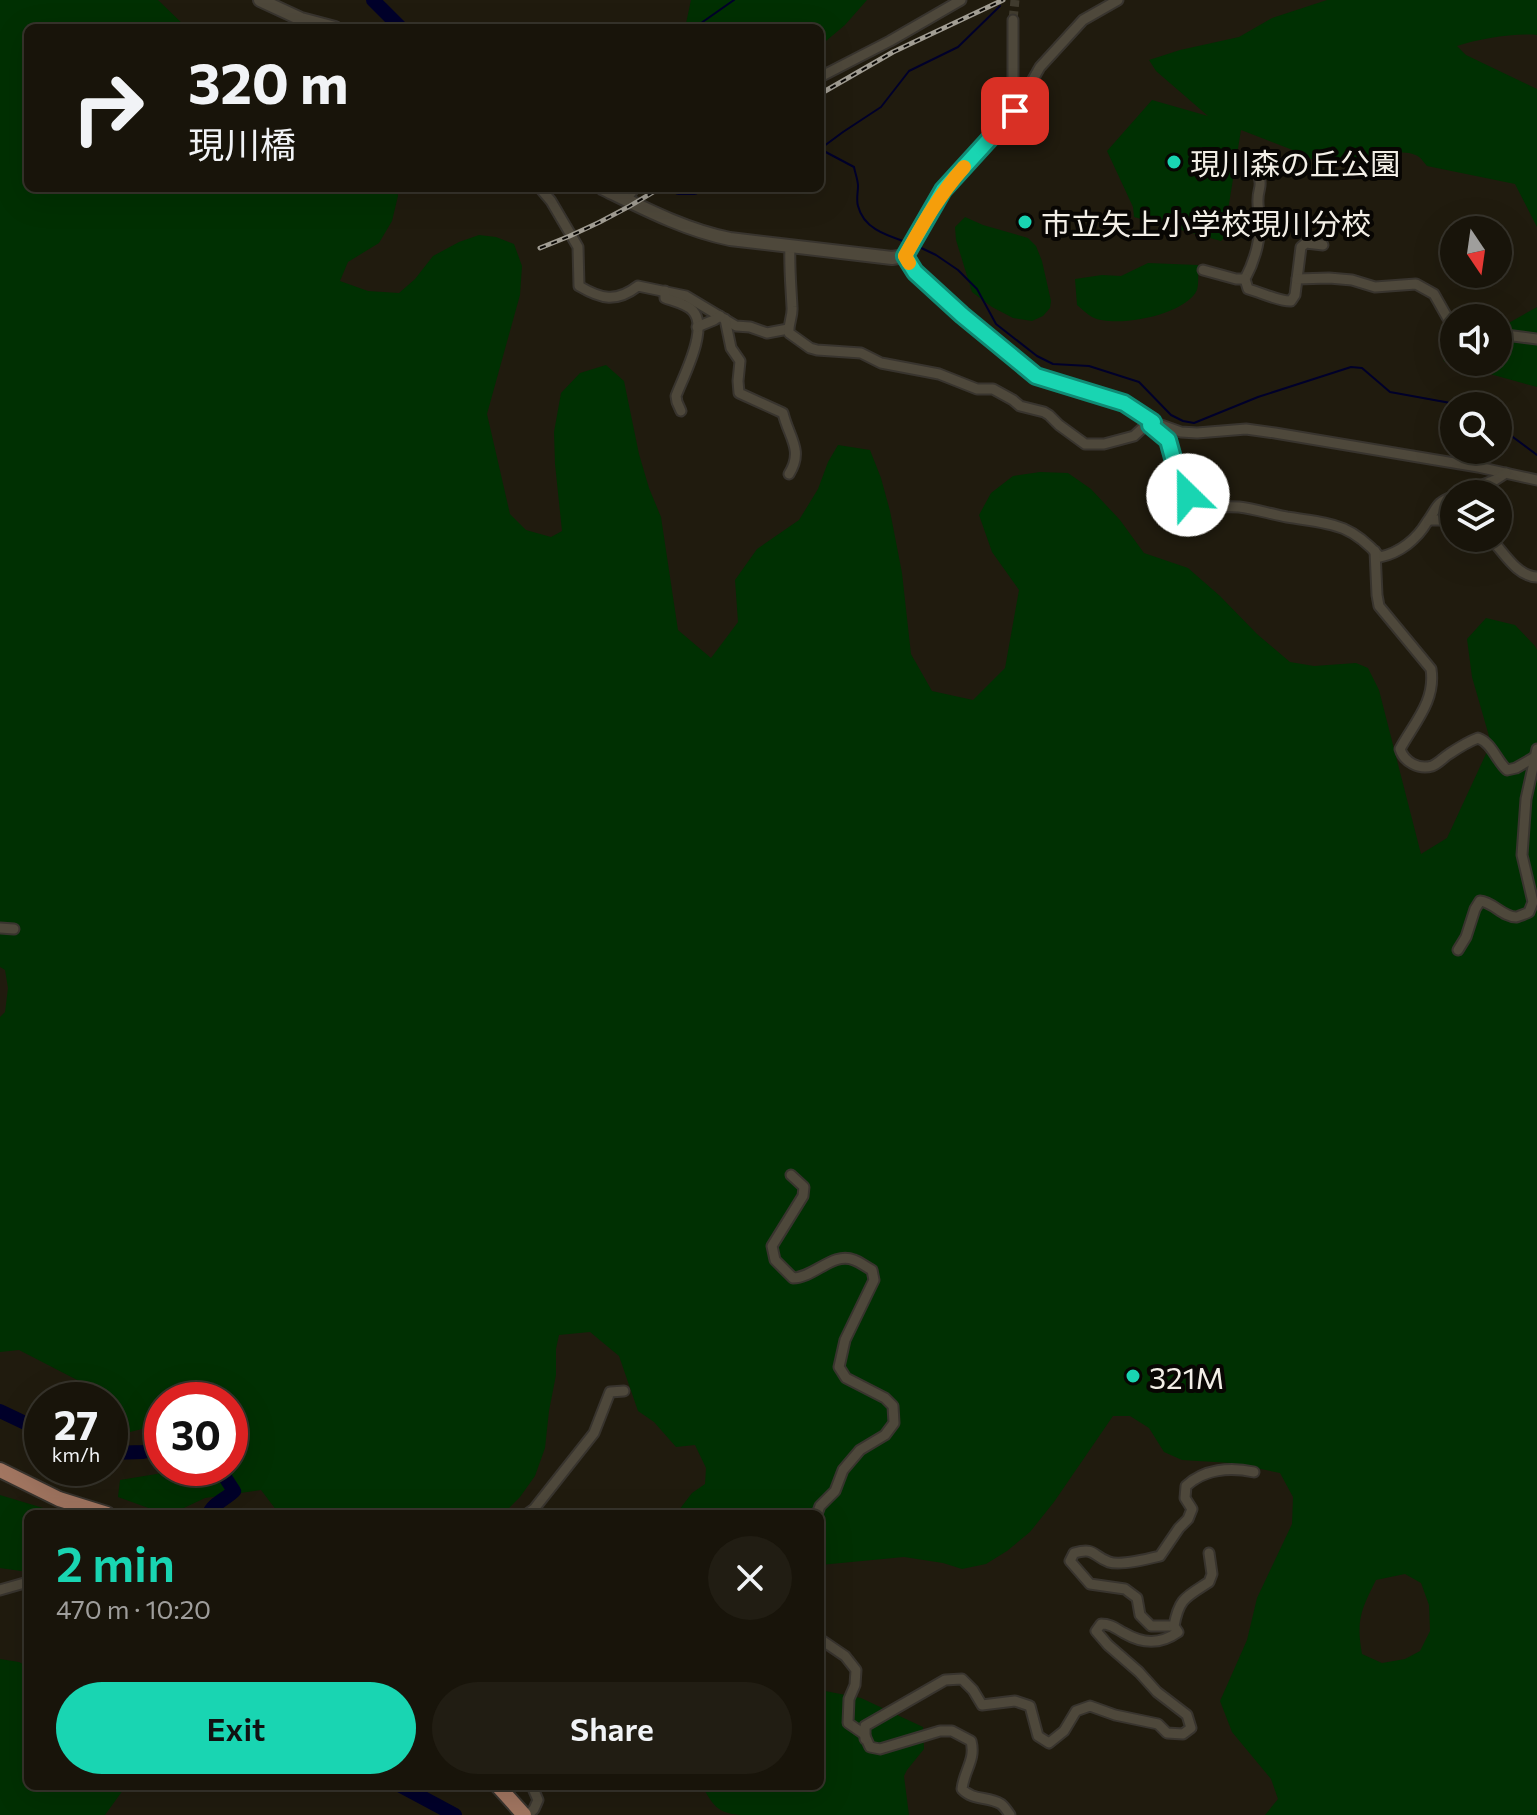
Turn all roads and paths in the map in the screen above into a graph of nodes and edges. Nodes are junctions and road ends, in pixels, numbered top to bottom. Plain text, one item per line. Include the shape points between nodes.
1 (260, 0) edge
2 (961, 0) edge
3 (1118, 0) edge
4 (1013, 20) tunnel mouth
5 (320, 24) edge
6 (824, 75) edge
7 (1024, 95) junction
8 (1257, 171) dead end
9 (543, 192) edge
10 (611, 192) edge
11 (632, 192) edge
12 (626, 199) junction
13 (1323, 245) dead end
14 (790, 246) junction
15 (909, 249) junction
16 (1203, 270) dead end
17 (1245, 279) junction
18 (1297, 279) junction
19 (665, 291) junction
20 (1440, 305) edge
21 (722, 318) junction
22 (697, 327) junction
23 (788, 329) junction
24 (1512, 336) edge
25 (1537, 339) edge
26 (681, 411) dead end
27 (1151, 419) junction
28 (1506, 473) junction
29 (789, 474) dead end
30 (1495, 480) edge
31 (1537, 480) edge
32 (1440, 502) edge
33 (1429, 520) junction
34 (1440, 520) edge
35 (1375, 551) junction
36 (1503, 552) edge
37 (1537, 577) edge
38 (1536, 753) edge
39 (0, 928) edge
40 (14, 929) dead end
41 (1458, 950) dead end
42 (791, 1175) dead end
43 (624, 1391) dead end
44 (0, 1470) edge
45 (1254, 1472) dead end
46 (94, 1510) edge
47 (533, 1510) edge
48 (818, 1510) edge
49 (1209, 1553) dead end
50 (24, 1583) edge
51 (0, 1590) edge
52 (1174, 1626) junction
53 (824, 1642) edge
54 (865, 1739) junction
55 (502, 1790) edge
56 (534, 1790) edge
57 (526, 1815) edge
58 (1010, 1815) edge

1 - 5 street
2 - 6 street
3 - 7 street via 1065,37
4 - 7 street via 1013,79
7 - 15 street via 943,190
8 - 17 street via 1260,223
9 - 19 street via 578,247 579,286 605,298 638,286
10 - 12 street
11 - 12 street
12 - 14 street via 711,235
13 - 18 street via 1301,247
14 - 15 street via 892,258
14 - 23 street
15 - 27 street via 915,272 1036,376 1124,403
16 - 17 street
17 - 18 street via 1248,289 1284,302 1295,295
18 - 20 street via 1352,280 1375,287 1416,284 1434,294
19 - 21 street via 686,296
19 - 22 street via 665,298 692,309
21 - 22 street
21 - 23 street via 767,333
21 - 29 street via 740,361 739,393 783,413 797,456
22 - 26 street via 694,356 676,396
23 - 27 street via 810,348 861,353 881,363 993,389 1020,406 1044,412 1085,444 1134,436
24 - 25 street
27 - 28 street via 1181,432 1246,429
27 - 35 street via 1150,425 1168,440 1188,495 1198,503 1344,528
28 - 30 street
28 - 31 street
32 - 33 street
33 - 34 street
33 - 35 street via 1392,555 1380,557
35 - 38 street via 1379,606 1431,669 1433,681 1418,722 1400,749 1402,756 1432,766 1478,738 1507,770
36 - 37 street via 1527,577
38 - 41 street via 1522,855 1533,902 1529,912 1517,917 1480,901
39 - 40 street
42 - 48 street via 804,1187 803,1196 772,1246 775,1260 793,1278 838,1258 852,1258 872,1270 874,1280 845,1340 839,1367 846,1378 893,1406 894,1423 860,1450
43 - 47 street via 610,1392 594,1433
44 - 46 main road
45 - 52 street via 1237,1468 1193,1479 1186,1486 1192,1509 1188,1519 1160,1556 1110,1563 1085,1550 1074,1553 1070,1561 1090,1584 1125,1589 1137,1598 1140,1615 1151,1626
49 - 52 street via 1209,1582 1177,1606
50 - 51 street
52 - 54 street via 1178,1632 1168,1639 1149,1641 1110,1624 1101,1624 1096,1631 1187,1715 1191,1728 1183,1734 1090,1706 1076,1711 1049,1743 1038,1736 1030,1706 1015,1701 982,1705 962,1679 945,1680 865,1726
53 - 54 street via 856,1670 848,1723
54 - 58 street via 880,1749 952,1731 971,1741 974,1753 962,1789 1001,1804
55 - 57 main road
56 - 57 street via 538,1800

